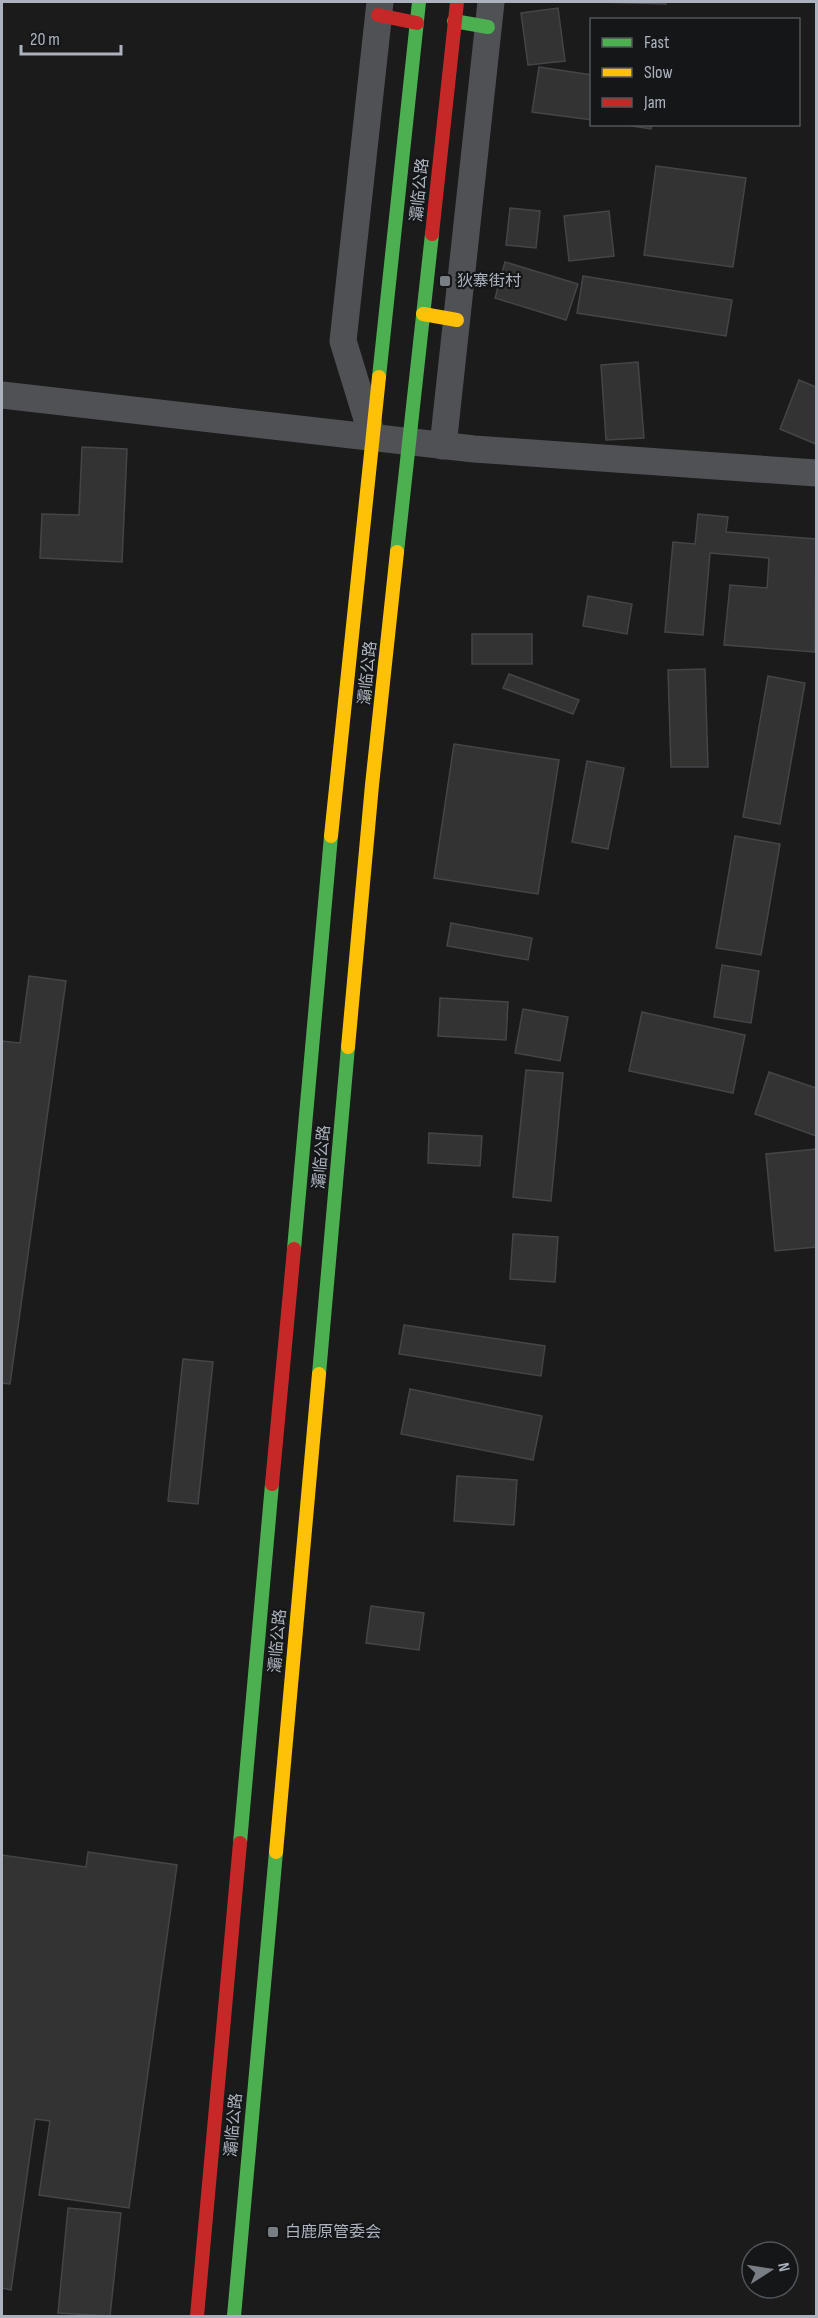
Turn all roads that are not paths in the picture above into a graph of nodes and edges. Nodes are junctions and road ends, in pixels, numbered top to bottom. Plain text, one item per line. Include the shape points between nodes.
1 (419, 2) edge
2 (457, 2) edge
3 (379, 8) edge
4 (490, 14) edge
5 (454, 21) junction
6 (417, 23) junction
7 (423, 314) junction
8 (457, 320) junction
9 (2, 395) edge
10 (373, 437) junction
11 (409, 442) junction
12 (443, 446) junction
13 (816, 473) edge
14 (197, 2316) edge
15 (234, 2316) edge

1 - 6 main road, 灞临公路
2 - 5 main road, 灞临公路
3 - 6 main road
3 - 10 street via 343,341
4 - 5 main road
4 - 8 street
5 - 7 main road, 灞临公路
6 - 10 main road, 灞临公路
7 - 8 main road
7 - 11 main road, 灞临公路
8 - 12 street
9 - 10 street
10 - 11 street
10 - 14 main road, 灞临公路 via 336,784
11 - 12 street
11 - 15 main road, 灞临公路 via 370,809
12 - 13 street

